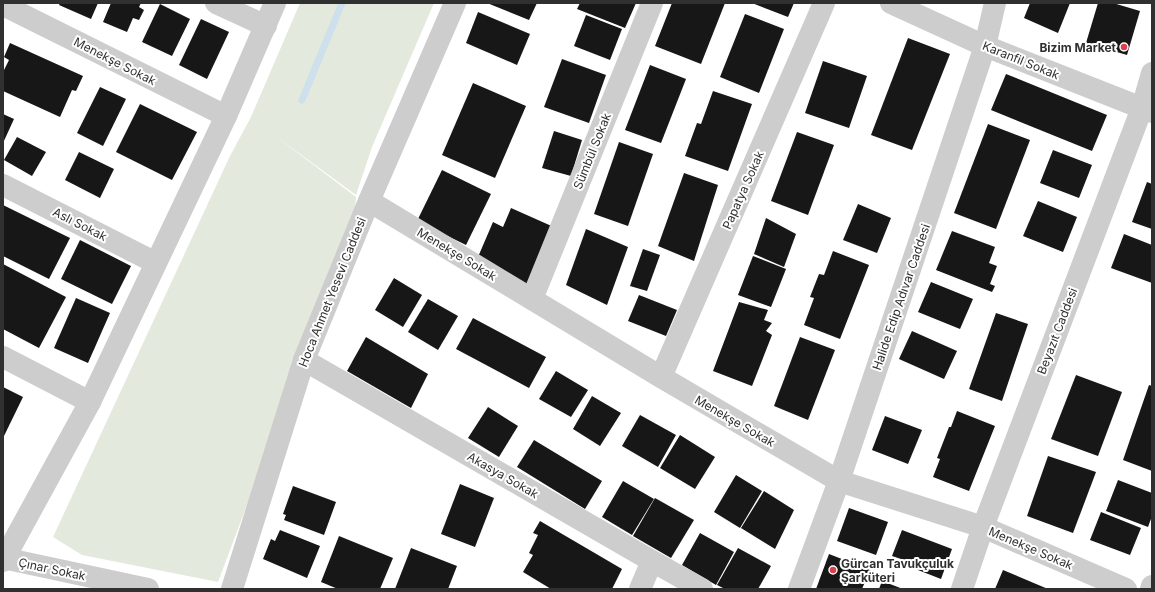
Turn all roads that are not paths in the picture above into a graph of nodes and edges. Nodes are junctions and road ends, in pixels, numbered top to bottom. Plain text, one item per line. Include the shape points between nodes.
1 (216, 3) edge
2 (275, 3) edge
3 (455, 3) edge
4 (652, 3) edge
5 (824, 3) edge
6 (891, 3) edge
7 (995, 3) edge
8 (3, 5) edge
9 (266, 26) junction
10 (985, 46) junction
11 (1152, 73) edge
12 (1147, 110) edge
13 (226, 116) junction
14 (3, 185) edge
15 (369, 201) junction
16 (156, 263) junction
17 (532, 300) junction
18 (3, 357) edge
19 (304, 360) junction
20 (661, 377) junction
21 (90, 402) junction
22 (839, 482) junction
23 (984, 527) junction
24 (3, 559) edge
25 (652, 562) junction
26 (1152, 586) edge
27 (148, 589) edge
28 (232, 589) edge
29 (640, 589) edge
30 (702, 589) edge
31 (799, 589) edge
32 (962, 589) edge
33 (1126, 589) edge
34 (1151, 589) edge

1 - 9 street
2 - 9 street
3 - 15 street, Hoca Ahmet Yesevi Caddesi
4 - 17 street, Sümbül Sokak
5 - 20 street, Papatya Sokak
6 - 10 street, Karanfil Sokak
7 - 10 street, Halide Edip Adıvar Caddesi
8 - 13 street, Menekşe Sokak
9 - 13 street
10 - 12 street, Karanfil Sokak
10 - 22 street, Halide Edip Adıvar Caddesi
11 - 12 street, Beyazıt Caddesi
12 - 23 street, Beyazıt Caddesi
13 - 16 street
14 - 16 street, Aslı Sokak
15 - 17 street, Menekşe Sokak
15 - 19 street, Hoca Ahmet Yesevi Caddesi
16 - 21 street
17 - 20 street, Menekşe Sokak
18 - 21 street
19 - 25 street, Akasya Sokak
19 - 28 street, Hoca Ahmet Yesevi Caddesi
20 - 22 street, Menekşe Sokak
21 - 24 street
22 - 23 street, Menekşe Sokak
22 - 31 street, Halide Edip Adıvar Caddesi
23 - 32 street, Beyazıt Caddesi
23 - 33 street, Menekşe Sokak
24 - 27 street, Çınar Sokak
25 - 29 street
25 - 30 street, Akasya Sokak
26 - 34 street

